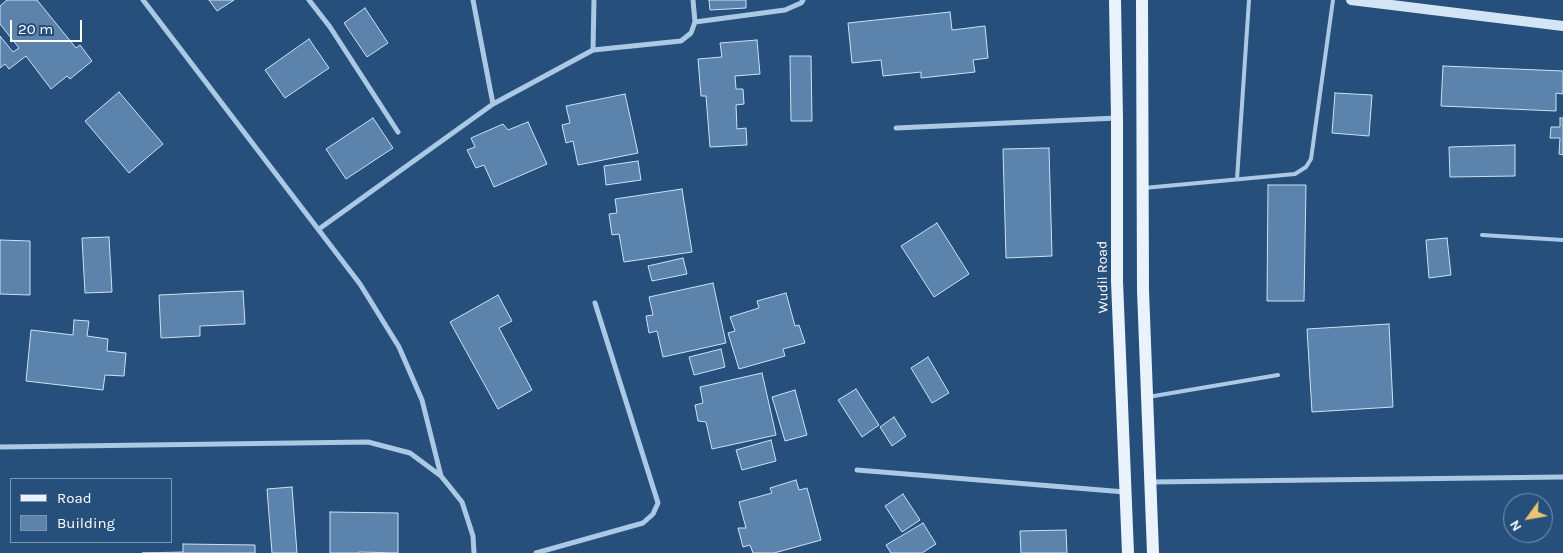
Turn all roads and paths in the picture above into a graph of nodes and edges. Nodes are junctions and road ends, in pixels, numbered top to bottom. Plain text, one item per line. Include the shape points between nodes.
1 (143, 0) edge
2 (309, 0) edge
3 (473, 0) edge
4 (594, 0) edge
5 (693, 0) edge
6 (803, 0) edge
7 (1116, 0) edge
8 (1142, 0) edge
9 (1249, 0) edge
10 (1333, 0) edge
11 (1351, 0) edge
12 (695, 22) junction
13 (1563, 26) edge
14 (593, 50) junction
15 (493, 104) junction
16 (1118, 118) junction
17 (896, 128) dead end
18 (398, 132) dead end
19 (1237, 179) junction
20 (1142, 188) junction
21 (319, 229) junction
22 (1482, 235) dead end
23 (1563, 240) edge
24 (595, 303) dead end
25 (1278, 375) dead end
26 (1146, 397) junction
27 (0, 447) edge
28 (857, 470) dead end
29 (441, 476) junction
30 (1563, 477) edge
31 (1150, 482) junction
32 (1125, 492) junction
33 (474, 553) edge
34 (536, 553) edge
35 (1128, 553) edge
36 (1153, 553) edge

1 - 21 street
2 - 18 street
3 - 15 street
4 - 14 street
5 - 12 street
6 - 12 street via 786,10
7 - 16 main road, Wudil Road
8 - 20 main road
9 - 19 lane
10 - 19 lane via 1311,159 1295,174
11 - 13 street
12 - 14 street via 681,42
14 - 15 street
15 - 21 street
16 - 17 street
16 - 32 main road, Wudil Road via 1117,281
19 - 20 lane
20 - 26 main road
21 - 29 street via 360,284 399,348 422,400
22 - 23 lane
24 - 34 street via 658,503 653,514 643,523
25 - 26 lane
26 - 31 main road
27 - 29 street via 368,442 410,453
28 - 32 street
29 - 33 street via 462,502 474,536
30 - 31 street
31 - 36 main road
32 - 35 main road, Wudil Road

